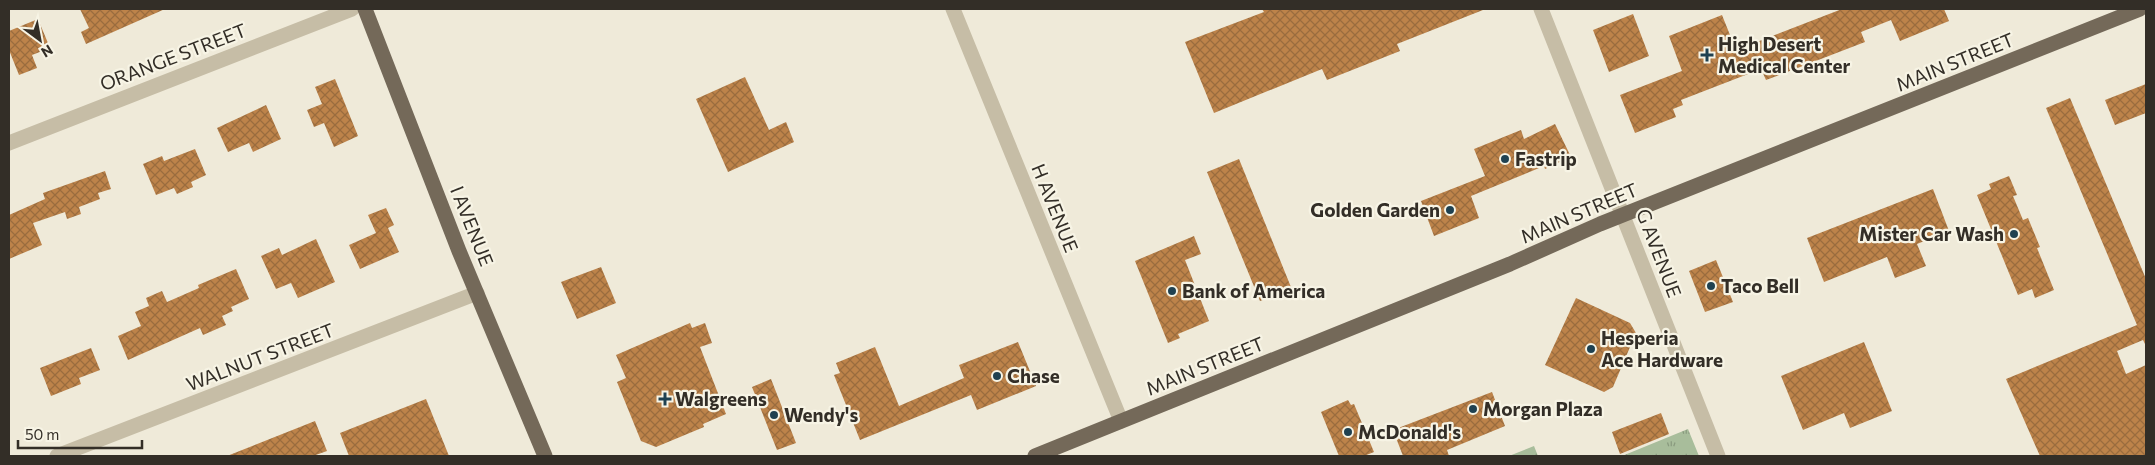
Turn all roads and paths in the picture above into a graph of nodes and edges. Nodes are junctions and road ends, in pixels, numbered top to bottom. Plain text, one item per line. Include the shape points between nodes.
1 (352, 9) edge
2 (364, 9) edge
3 (953, 9) edge
4 (1541, 9) edge
5 (2140, 9) edge
6 (9, 143) edge
7 (1623, 215) junction
8 (477, 293) junction
9 (1121, 421) junction
10 (57, 456) edge
11 (545, 456) edge
12 (1035, 456) edge
13 (1718, 456) edge

1 - 6 street, ORANGE STREET
2 - 8 main road, I AVENUE
3 - 9 street, H AVENUE
4 - 7 street, G AVENUE
5 - 7 main road, MAIN STREET
7 - 9 main road, MAIN STREET
7 - 13 street, G AVENUE
8 - 10 street, WALNUT STREET
8 - 11 main road, I AVENUE
9 - 12 main road, MAIN STREET

